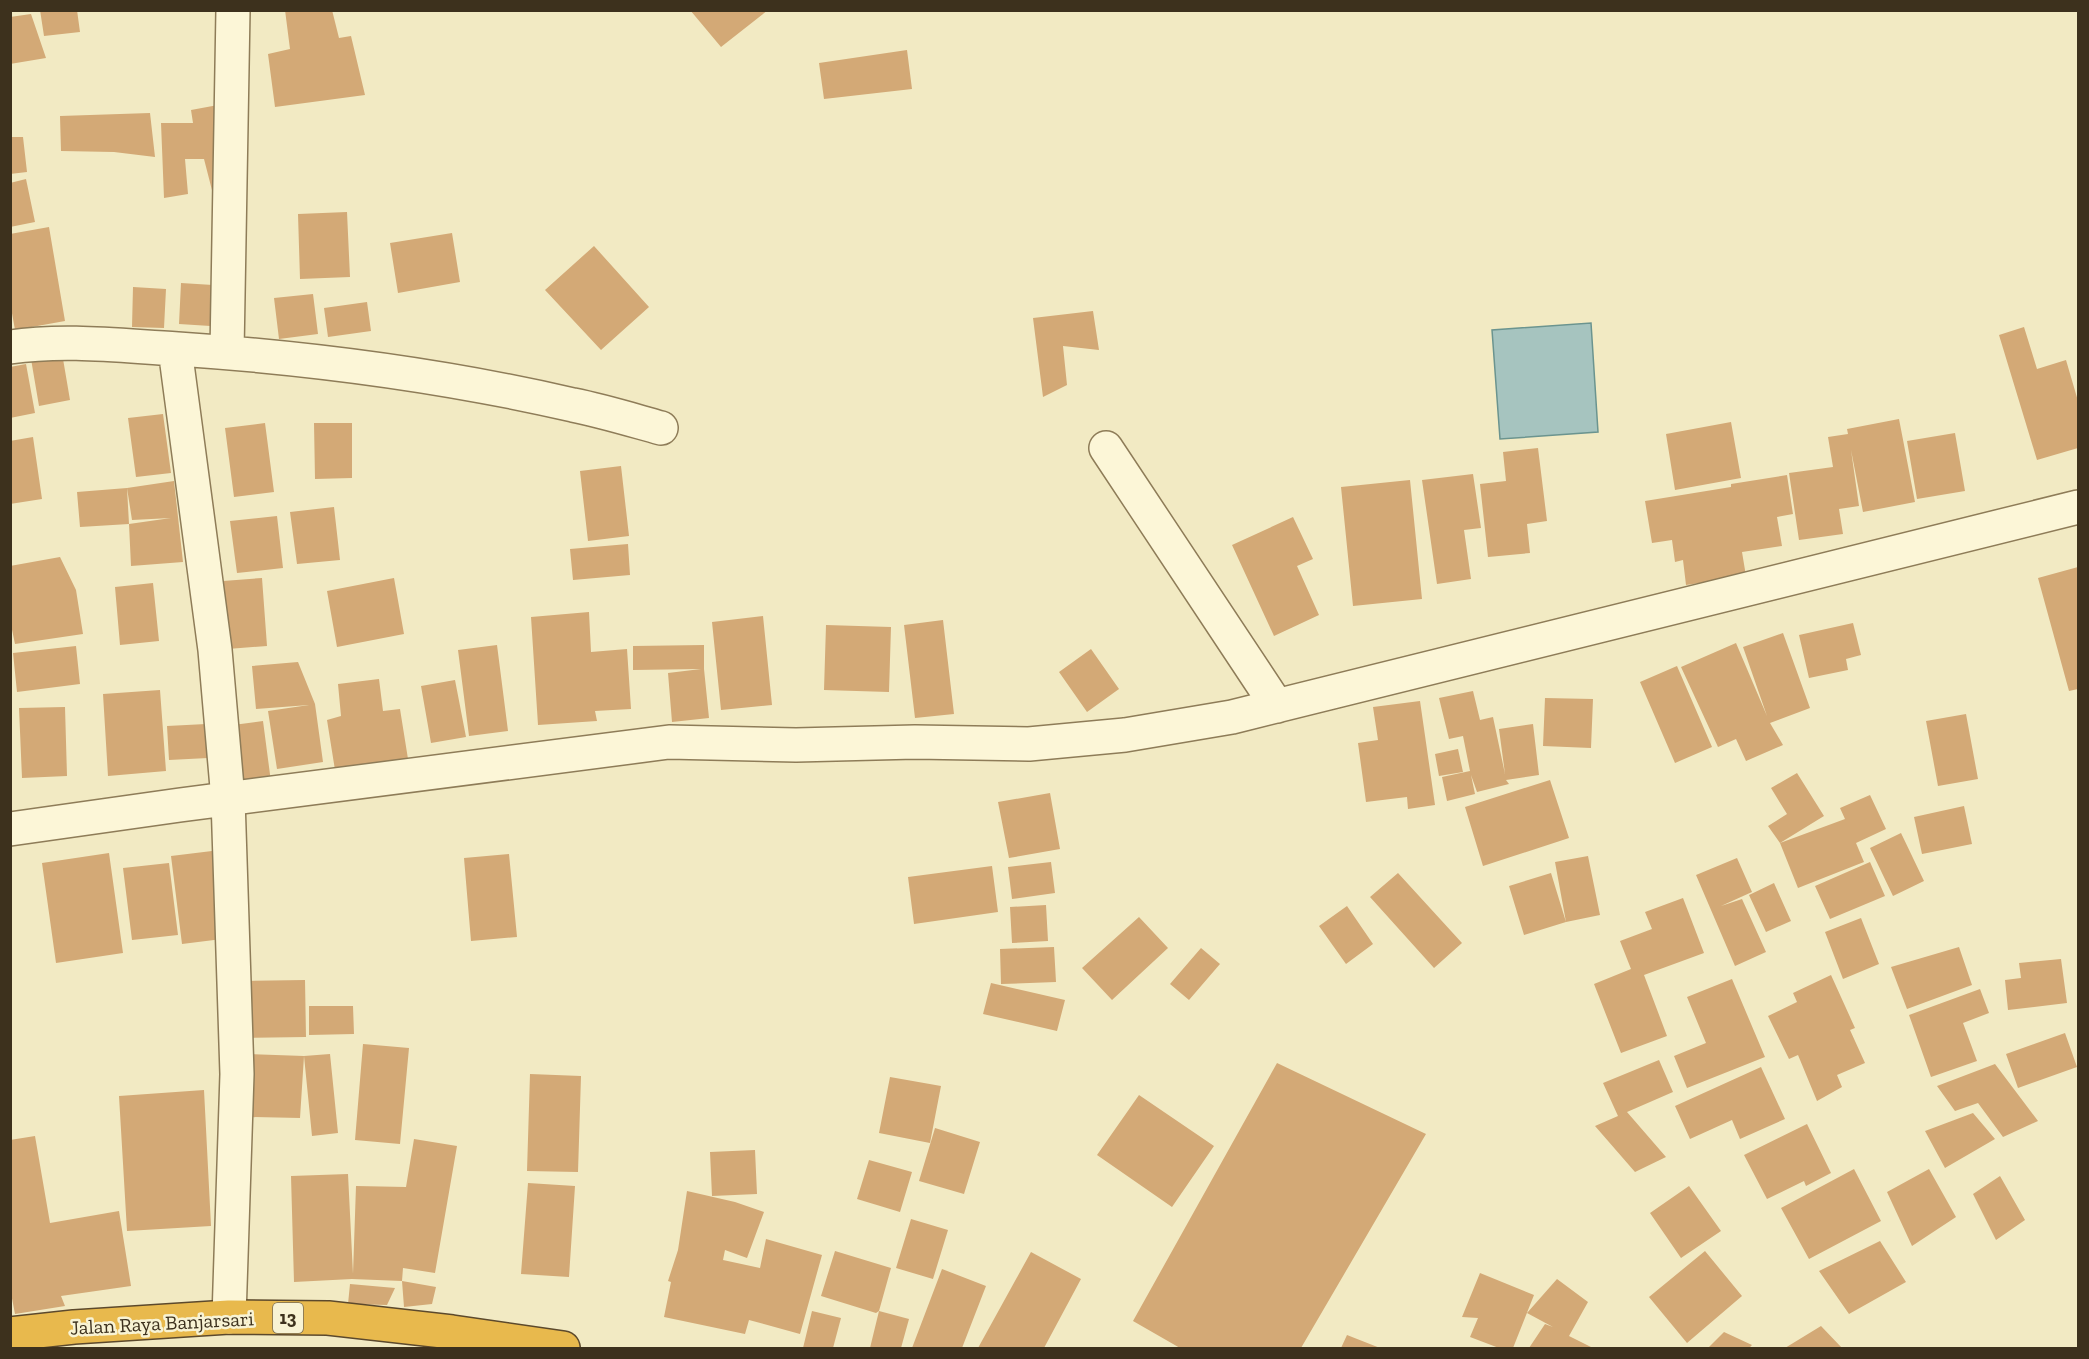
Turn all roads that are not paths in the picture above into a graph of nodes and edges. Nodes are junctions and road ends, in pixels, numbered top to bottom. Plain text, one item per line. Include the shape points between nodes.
1 (232, 10) edge
2 (10, 347) edge
3 (175, 349) junction
4 (227, 352) junction
5 (661, 428) dead end
6 (1106, 448) dead end
7 (2079, 507) edge
8 (1277, 706) junction
9 (228, 799) junction
10 (10, 829) edge
11 (229, 1317) junction
12 (10, 1334) edge
13 (563, 1348) edge

1 - 4 street
2 - 3 street via 65,342
3 - 4 street
3 - 9 street via 214,650
4 - 5 street via 395,371 575,405
6 - 8 street
7 - 8 street
8 - 9 street via 1125,735 1029,744 669,742
9 - 10 street
9 - 11 street via 237,1074
11 - 12 highway, Jalan Raya Banjarsari / 13
11 - 13 highway, Jalan Raya Banjarsari / 13 via 328,1318

